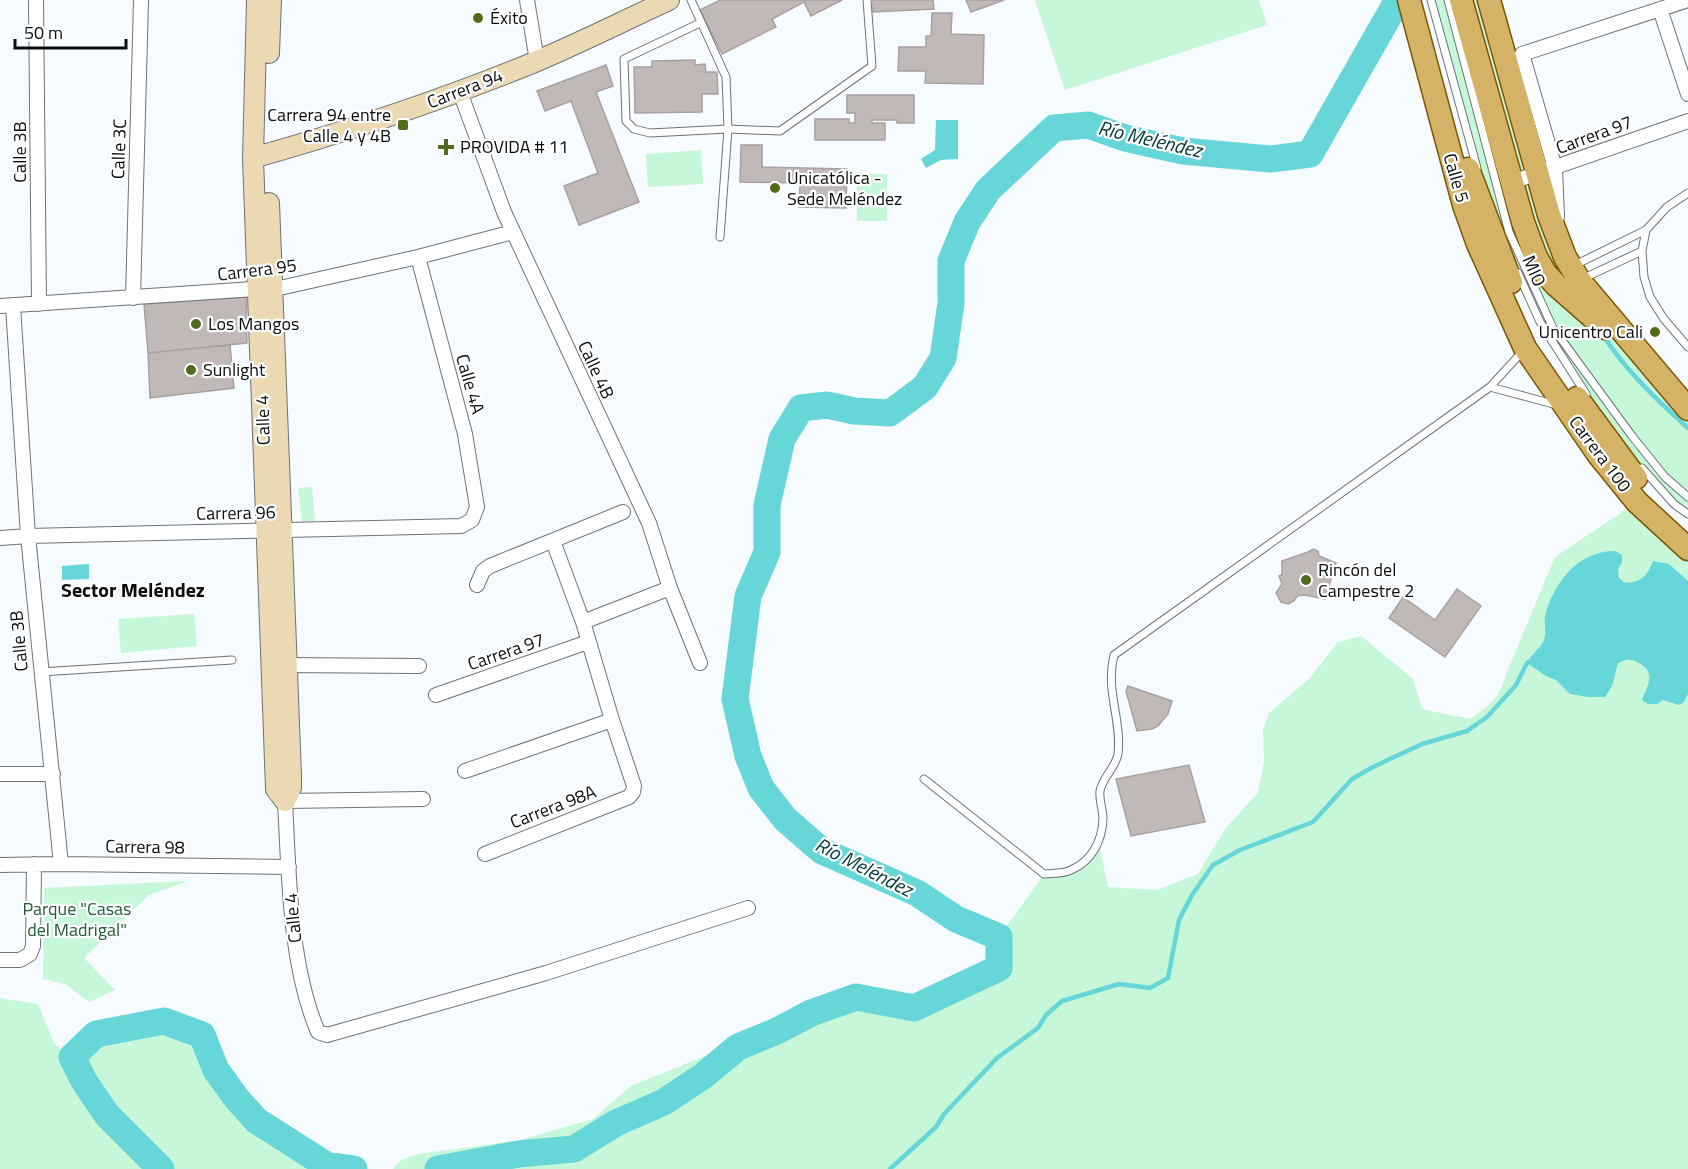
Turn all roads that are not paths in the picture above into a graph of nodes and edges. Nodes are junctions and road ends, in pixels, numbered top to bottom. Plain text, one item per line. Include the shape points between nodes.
1 (36, 0) edge
2 (141, 0) edge
3 (257, 0) edge
4 (271, 0) edge
5 (527, 0) edge
6 (669, 0) edge
7 (691, 0) edge
8 (867, 0) edge
9 (1409, 0) edge
10 (1422, 0) edge
11 (1431, 0) edge
12 (1448, 0) edge
13 (1461, 0) edge
14 (1490, 0) edge
15 (1688, 0) edge
16 (1660, 9) junction
17 (700, 23) junction
18 (1465, 38) junction
19 (1432, 47) junction
20 (537, 61) junction
21 (460, 92) junction
22 (1688, 94) edge
23 (1688, 121) edge
24 (729, 129) junction
25 (260, 156) junction
26 (1546, 171) junction
27 (1512, 182) junction
28 (1688, 193) edge
29 (1646, 230) junction
30 (513, 232) junction
31 (720, 237) dead end
32 (1506, 246) dead end
33 (1642, 251) junction
34 (418, 258) junction
35 (1516, 267) dead end
36 (1575, 274) junction
37 (266, 289) junction
38 (133, 298) junction
39 (39, 304) junction
40 (6, 306) edge
41 (1688, 347) edge
42 (1525, 348) junction
43 (1657, 374) junction
44 (1490, 387) junction
45 (1588, 397) dead end
46 (1594, 406) dead end
47 (1566, 408) junction
48 (1688, 409) edge
49 (1613, 433) dead end
50 (1633, 458) dead end
51 (1688, 497) edge
52 (623, 512) dead end
53 (1688, 514) edge
54 (472, 520) joint
55 (274, 530) junction
56 (1688, 532) edge
57 (28, 536) junction
58 (0, 538) edge
59 (554, 542) junction
60 (1688, 549) edge
61 (477, 585) dead end
62 (670, 588) junction
63 (583, 622) junction
64 (588, 642) junction
65 (232, 660) dead end
66 (700, 663) dead end
67 (280, 665) junction
68 (419, 666) dead end
69 (40, 672) junction
70 (436, 695) dead end
71 (612, 720) junction
72 (465, 771) dead end
73 (0, 774) edge
74 (52, 774) junction
75 (924, 779) dead end
76 (423, 799) dead end
77 (285, 801) junction
78 (485, 854) dead end
79 (34, 864) junction
80 (61, 864) junction
81 (0, 865) edge
82 (288, 867) junction
83 (748, 908) dead end
84 (0, 960) edge

1 - 39 street, Calle 3B
2 - 38 street, Calle 3C
3 - 25 street, Calle 4
4 - 25 street, Calle 4
5 - 20 street
6 - 20 street, Carrera 94
7 - 17 lane
8 - 24 lane via 872,66 780,131
9 - 19 main road, Calle 5
10 - 19 main road
11 - 19 lane, MIO
12 - 18 lane, MIO
13 - 18 main road
14 - 26 main road
15 - 16 street
16 - 22 street
16 - 26 street via 1522,54
17 - 24 lane via 726,77
17 - 24 lane via 624,59 626,121 634,129 650,132
18 - 27 main road
18 - 51 lane, MIO via 1509,232 1553,328 1632,436 1665,477
19 - 32 lane, MIO
19 - 42 main road, Calle 5 via 1464,205
19 - 56 main road via 1472,181 1539,342 1644,488
20 - 21 street, Carrera 94
21 - 25 street, Carrera 94 via 361,127
21 - 30 street, Calle 4B
23 - 26 street, Carrera 97
24 - 31 lane
25 - 37 street, Calle 4
26 - 27 street, Carrera 97
26 - 36 main road via 1558,242
27 - 43 main road via 1532,248 1545,273
28 - 29 lane via 1667,207
29 - 33 lane
29 - 36 lane
30 - 34 street, Carrera 95
30 - 62 street, Calle 4B via 649,523
33 - 36 lane
33 - 41 lane via 1650,297
34 - 37 street, Carrera 95
34 - 54 street, Calle 4A via 465,434 477,507
35 - 45 lane, MIO via 1540,322
36 - 43 main road
37 - 38 street, Carrera 95
37 - 55 street, Calle 4
38 - 39 street, Carrera 95
39 - 40 street, Carrera 95
40 - 57 street, Calle 3B
42 - 44 lane
42 - 47 main road, Carrera 100
43 - 48 main road
44 - 47 lane
44 - 75 lane via 1114,655 1110,670 1119,732 1117,758 1100,791 1103,818 1099,844 1088,859 1070,871 1044,874
46 - 49 lane
47 - 60 main road, Carrera 100 via 1637,502
50 - 53 lane via 1653,483
52 - 59 street
54 - 55 street, Carrera 96 via 460,526
55 - 57 street, Carrera 96
55 - 67 street, Calle 4
57 - 58 street, Carrera 96
57 - 69 street, Calle 3B
59 - 61 street via 490,566
59 - 63 street
62 - 63 street
62 - 66 street, Calle 4B
63 - 64 street
64 - 70 street, Carrera 97
64 - 71 street
65 - 69 lane
67 - 68 street
67 - 77 street, Calle 4 via 291,788
69 - 74 street, Calle 3B
71 - 72 street
71 - 78 street, Carrera 98A via 634,786 629,797
73 - 74 street
74 - 80 street, Calle 3B
76 - 77 street
77 - 82 street, Calle 4
79 - 80 street, Carrera 98
79 - 81 street, Carrera 98
79 - 84 street via 33,946 30,954 20,960
80 - 82 street, Carrera 98
82 - 83 street, Calle 4 via 298,959 318,1032 327,1035 535,976

